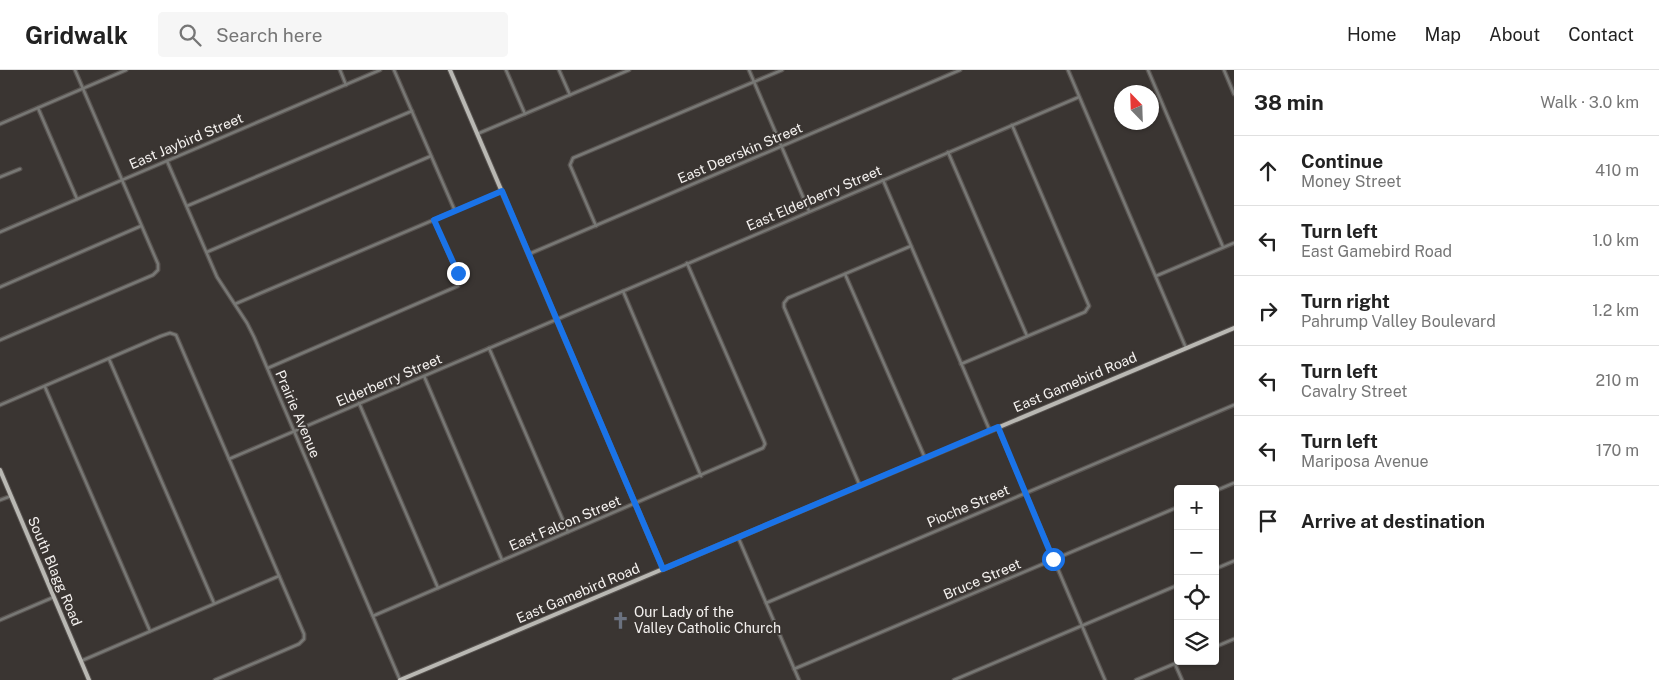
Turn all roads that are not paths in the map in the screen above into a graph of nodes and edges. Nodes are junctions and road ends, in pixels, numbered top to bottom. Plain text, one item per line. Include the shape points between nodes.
1 (75, 70) edge
2 (126, 70) edge
3 (340, 70) edge
4 (380, 70) edge
5 (394, 70) edge
6 (450, 70) edge
7 (506, 70) edge
8 (559, 70) edge
9 (629, 70) edge
10 (749, 70) edge
11 (782, 70) edge
12 (960, 70) edge
13 (1068, 70) edge
14 (1148, 70) edge
15 (1224, 70) edge
16 (754, 82) junction
17 (346, 84) junction
18 (83, 88) junction
19 (1234, 94) edge
20 (570, 95) junction
21 (1079, 97) junction
22 (38, 108) junction
23 (412, 111) junction
24 (525, 114) junction
25 (0, 124) edge
26 (1012, 125) junction
27 (477, 134) junction
28 (782, 146) junction
29 (948, 152) junction
30 (431, 156) junction
31 (167, 161) junction
32 (20, 169) dead end
33 (0, 177) edge
34 (122, 180) junction
35 (883, 180) junction
36 (502, 191) junction
37 (77, 199) junction
38 (187, 206) junction
39 (454, 211) junction
40 (809, 211) junction
41 (434, 220) junction
42 (142, 226) junction
43 (596, 226) junction
44 (0, 227) edge
45 (1, 231) edge
46 (1234, 243) edge
47 (911, 246) junction
48 (1223, 247) junction
49 (206, 252) junction
50 (529, 254) junction
51 (687, 264) junction
52 (845, 273) junction
53 (1156, 276) junction
54 (0, 287) edge
55 (623, 291) junction
56 (235, 304) junction
57 (557, 319) junction
58 (1234, 328) edge
59 (1027, 336) junction
60 (0, 340) edge
61 (489, 348) junction
62 (1186, 348) junction
63 (109, 358) junction
64 (961, 364) junction
65 (267, 368) junction
66 (424, 376) junction
67 (45, 386) junction
68 (359, 404) junction
69 (0, 405) edge
70 (1234, 405) edge
71 (998, 427) junction
72 (294, 431) junction
73 (990, 431) junction
74 (925, 458) junction
75 (229, 459) junction
76 (0, 470) edge
77 (702, 476) junction
78 (1234, 483) edge
79 (860, 486) junction
80 (1219, 489) edge
81 (1026, 493) junction
82 (11, 496) junction
83 (0, 500) edge
84 (635, 504) junction
85 (1174, 509) edge
86 (568, 532) junction
87 (738, 537) junction
88 (1053, 559) junction
89 (502, 560) junction
90 (1234, 561) edge
91 (1219, 567) edge
92 (663, 569) junction
93 (279, 576) junction
94 (1174, 587) edge
95 (438, 588) junction
96 (54, 597) junction
97 (214, 603) junction
98 (766, 603) junction
99 (373, 616) junction
100 (0, 620) edge
101 (1082, 626) junction
102 (150, 631) junction
103 (1234, 639) edge
104 (1219, 645) edge
105 (81, 661) junction
106 (1174, 664) edge
107 (1175, 665) edge
108 (794, 669) junction
109 (89, 680) edge
110 (215, 680) edge
111 (400, 680) edge
112 (799, 680) edge
113 (954, 680) edge
114 (1105, 680) edge
115 (1136, 680) edge
116 (1182, 680) edge

1 - 18 street
2 - 18 street
3 - 17 street
4 - 17 street, East Jaybird Street
5 - 23 street
6 - 27 main road
7 - 24 street
8 - 20 street
9 - 20 street
10 - 16 street
11 - 16 street
12 - 28 street, East Deerskin Street
13 - 21 street
14 - 48 street
15 - 19 street
16 - 28 street
16 - 43 street via 573,158 573,174
17 - 31 street, East Jaybird Street
18 - 22 street
18 - 34 street
20 - 24 street
21 - 26 street, East Elderberry Street
21 - 53 street
22 - 25 street
22 - 37 street
23 - 30 street
23 - 38 street
24 - 27 street
26 - 29 street, East Elderberry Street
26 - 59 street via 1089,306 1085,312
27 - 36 main road
28 - 40 street
28 - 43 street, East Deerskin Street
29 - 35 street, East Elderberry Street
29 - 59 street
30 - 39 street
30 - 49 street
31 - 34 street, East Jaybird Street
31 - 38 street, Prairie Avenue
32 - 33 street
34 - 37 street, East Jaybird Street
34 - 42 street
35 - 40 street, East Elderberry Street
35 - 47 street
36 - 39 street
36 - 50 main road
37 - 45 street, East Jaybird Street
38 - 49 street, Prairie Avenue
39 - 41 street
40 - 51 street, East Elderberry Street
41 - 56 street
41 - 65 street via 458,273 459,284
42 - 54 street
42 - 60 street via 158,264 153,275
43 - 50 street, East Deerskin Street
44 - 45 street
46 - 48 street
47 - 52 street
47 - 64 street
48 - 53 street
49 - 56 street, Prairie Avenue via 217,277
50 - 57 main road
51 - 55 street, East Elderberry Street
51 - 77 street, East Falcon Street via 764,441 761,450
52 - 74 street
52 - 79 street via 788,298 784,307
53 - 62 street
55 - 57 street, East Elderberry Street
55 - 77 street
56 - 65 street, Prairie Avenue
57 - 61 street, Elderberry Street
57 - 84 main road
58 - 62 main road, East Gamebird Road
59 - 64 street
61 - 66 street, Elderberry Street
61 - 86 street
62 - 71 main road, East Gamebird Road
63 - 67 street
63 - 75 street via 167,334 178,338
63 - 97 street
64 - 73 street
65 - 72 street, Prairie Avenue
66 - 68 street, Elderberry Street
66 - 89 street
67 - 69 street
67 - 102 street
68 - 72 street, Elderberry Street
68 - 95 street
70 - 81 street, Pioche Street
71 - 73 main road, East Gamebird Road
71 - 81 street
72 - 75 street, Elderberry Street
72 - 99 street, Prairie Avenue
73 - 74 main road, East Gamebird Road
74 - 79 main road, East Gamebird Road
75 - 93 street
76 - 82 main road, South Blagg Road
77 - 84 street, East Falcon Street
78 - 80 street
79 - 87 main road, East Gamebird Road
81 - 88 street
81 - 98 street, Pioche Street
82 - 83 street
82 - 96 main road, South Blagg Road
84 - 86 street, East Falcon Street
84 - 92 main road
85 - 88 street, Bruce Street
86 - 89 street, East Falcon Street
87 - 92 main road, East Gamebird Road
87 - 98 street
88 - 101 street
88 - 108 street, Bruce Street
89 - 95 street, East Falcon Street
90 - 91 street
92 - 111 main road, East Gamebird Road
93 - 97 street
93 - 110 street via 304,640
94 - 101 street
95 - 99 street, East Falcon Street
96 - 100 street
96 - 105 main road, South Blagg Road
97 - 102 street
98 - 108 street
99 - 111 street, Prairie Avenue
101 - 113 street
101 - 114 street
102 - 105 street
103 - 104 street
105 - 109 main road, South Blagg Road
106 - 115 street
107 - 116 street
108 - 112 street

